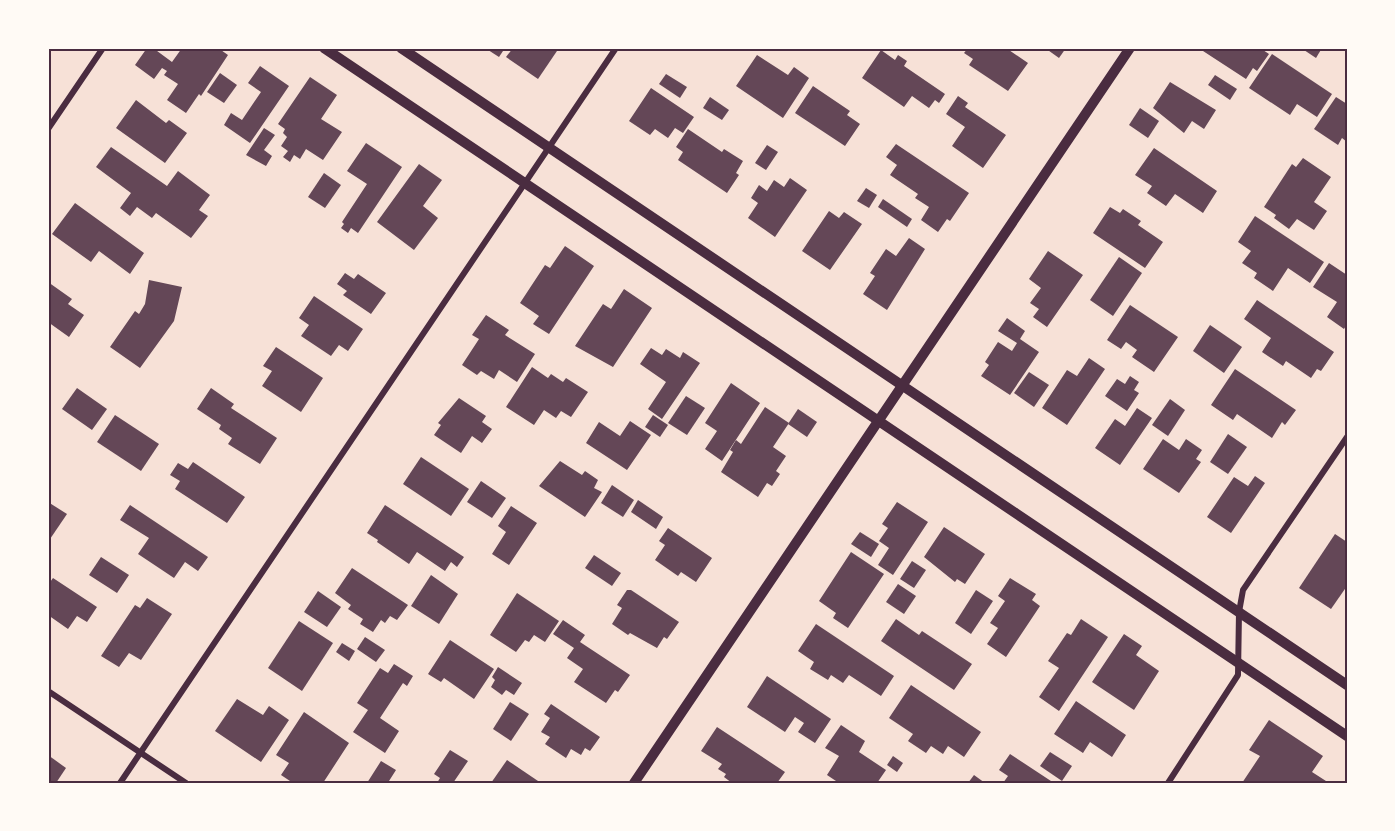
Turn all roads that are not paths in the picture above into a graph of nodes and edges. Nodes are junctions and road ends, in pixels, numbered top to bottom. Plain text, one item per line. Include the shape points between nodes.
1 (103, 48) edge
2 (324, 48) edge
3 (401, 48) edge
4 (616, 48) edge
5 (1130, 48) edge
6 (48, 129) edge
7 (548, 147) junction
8 (524, 183) junction
9 (903, 387) junction
10 (879, 422) junction
11 (1347, 437) edge
12 (1239, 612) junction
13 (1240, 664) junction
14 (1347, 685) edge
15 (48, 691) edge
16 (1347, 736) edge
17 (141, 753) junction
18 (120, 783) edge
19 (186, 783) edge
20 (634, 783) edge
21 (1168, 783) edge

1 - 6 street
2 - 8 street
3 - 7 street
4 - 7 street
5 - 9 street
7 - 8 street
7 - 9 street
8 - 10 street
8 - 17 street
9 - 10 street
9 - 12 street
10 - 13 street
10 - 20 street
11 - 12 street via 1243,590
12 - 13 street
12 - 14 street
13 - 16 street
13 - 21 street via 1234,684
15 - 17 street
17 - 18 street
17 - 19 street

